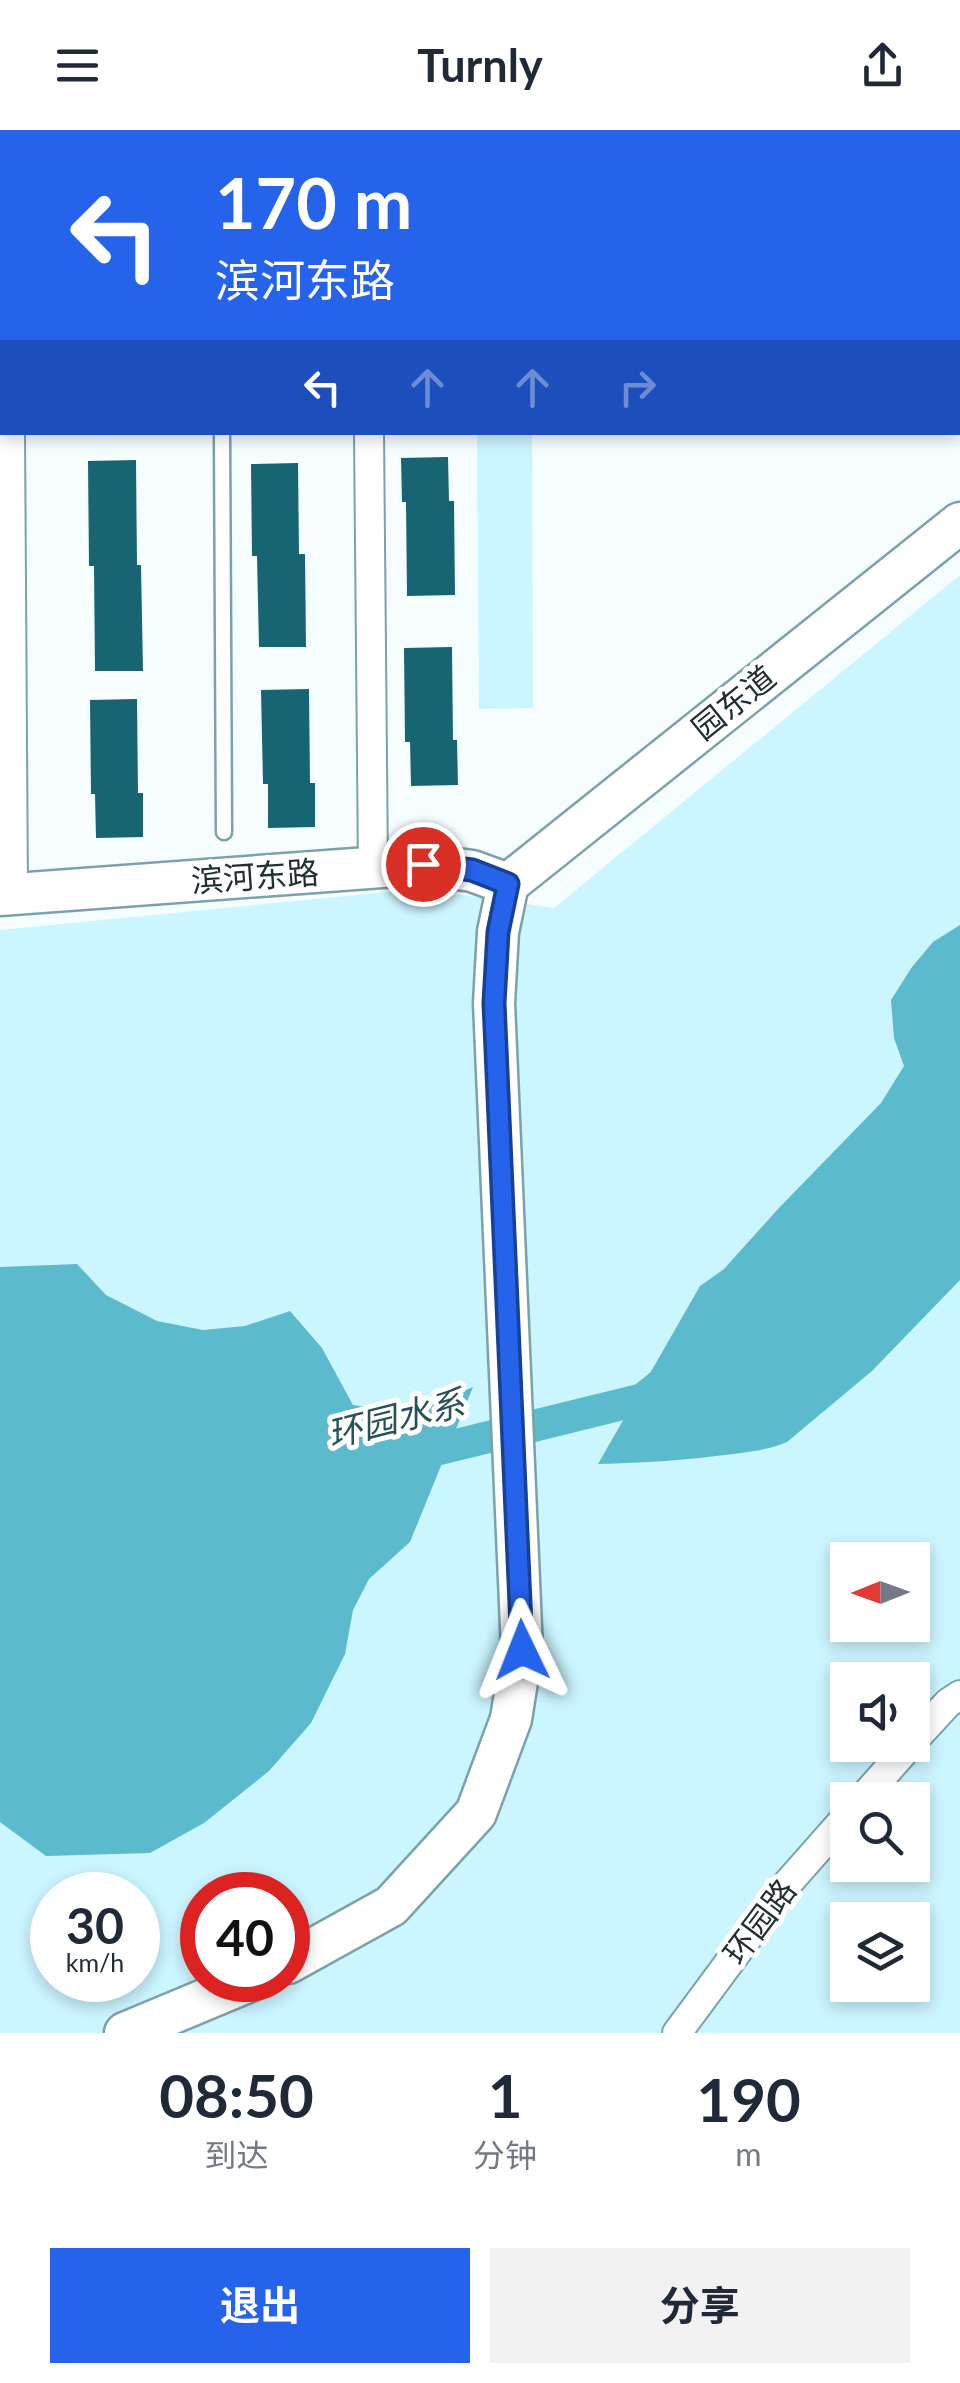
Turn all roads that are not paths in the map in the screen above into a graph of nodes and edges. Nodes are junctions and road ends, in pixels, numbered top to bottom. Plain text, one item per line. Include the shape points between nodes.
1 (10, 435) edge
2 (222, 435) edge
3 (369, 435) edge
4 (960, 522) edge
5 (5, 553) edge
6 (224, 832) dead end
7 (373, 869) junction
8 (508, 884) junction
9 (6, 894) edge
10 (960, 1695) edge
11 (930, 1722) edge
12 (895, 1762) edge
13 (877, 1782) edge
14 (830, 1836) edge
15 (310, 1951) edge
16 (199, 2002) edge
17 (124, 2033) edge
18 (677, 2033) edge

1 - 5 street
2 - 6 lane
3 - 7 street
4 - 8 street, 园东道
5 - 9 street
7 - 8 street, 滨河东路 via 423,864 472,870
7 - 9 street, 滨河东路
8 - 15 street via 494,1003 522,1650 511,1719 476,1812 391,1906
10 - 11 street
12 - 13 street
14 - 18 street, 环园路
16 - 17 street

